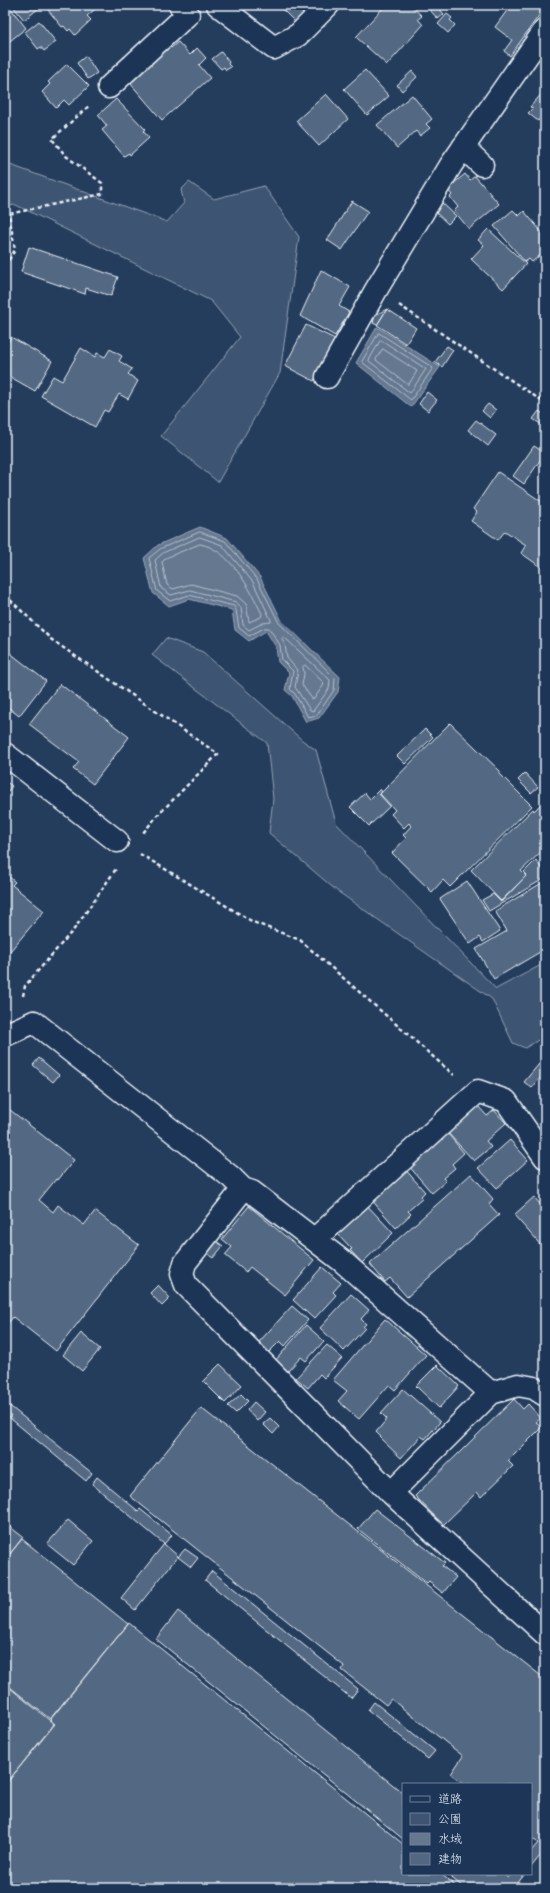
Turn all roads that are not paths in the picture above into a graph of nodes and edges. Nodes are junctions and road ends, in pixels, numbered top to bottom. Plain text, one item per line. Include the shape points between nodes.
1 (218, 5) edge
2 (328, 5) edge
3 (190, 8) edge
4 (545, 30) edge
5 (109, 87) road end
6 (463, 146) junction
7 (482, 165) dead end
8 (327, 377) dead end
9 (5, 754) edge
10 (117, 841) dead end
11 (13, 1030) edge
12 (545, 1156) edge
13 (243, 1189) junction
14 (315, 1239) junction
15 (491, 1393) junction
16 (545, 1395) edge
17 (391, 1493) junction
18 (545, 1634) edge

1 - 2 street via 274,48 298,35
3 - 5 street
4 - 6 street
6 - 7 street
6 - 8 street
9 - 10 street
11 - 13 street via 34,1022
12 - 14 street via 506,1101 478,1091
13 - 14 street via 252,1192
13 - 17 street via 185,1263 182,1274 186,1285
14 - 15 street
15 - 16 street via 518,1385 534,1388
15 - 17 street
17 - 18 street

